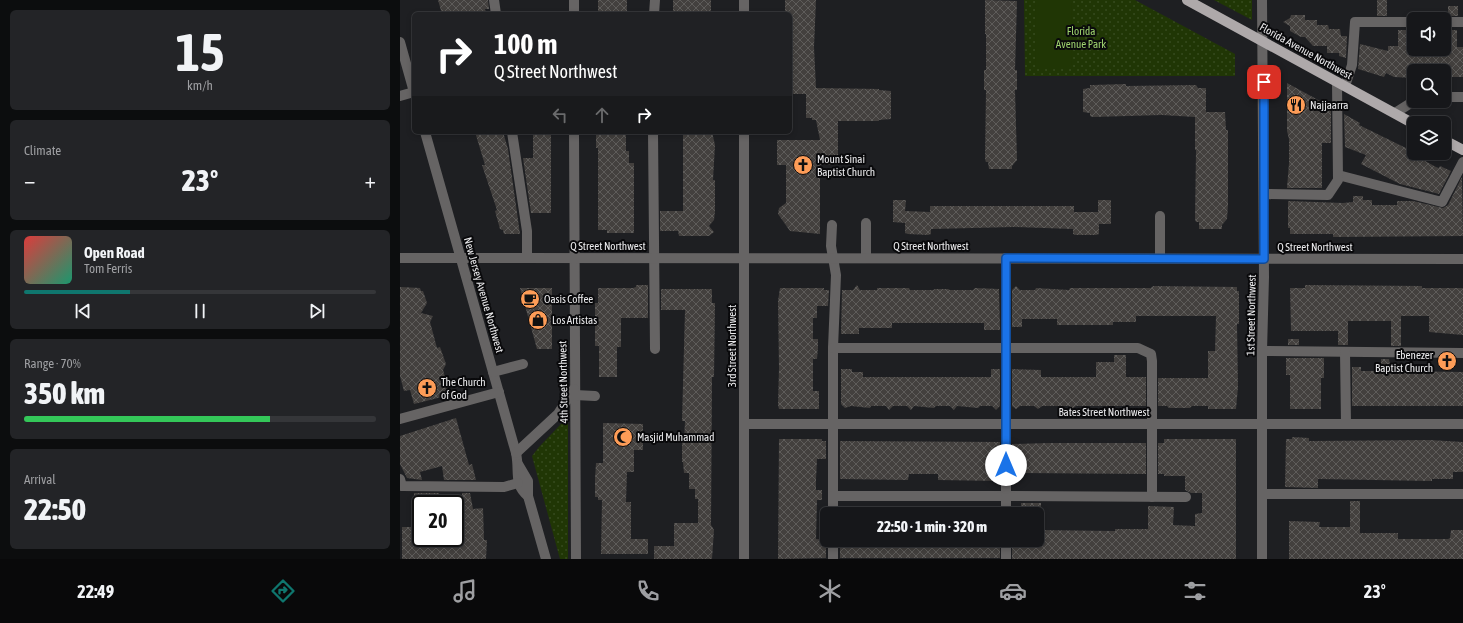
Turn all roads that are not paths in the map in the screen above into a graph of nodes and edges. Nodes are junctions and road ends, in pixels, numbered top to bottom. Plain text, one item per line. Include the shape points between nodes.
1 (494, 0) edge
2 (574, 0) edge
3 (655, 0) edge
4 (744, 0) edge
5 (1187, 0) edge
6 (1262, 0) edge
7 (496, 12) edge
8 (574, 12) edge
9 (654, 12) edge
10 (744, 12) edge
11 (1407, 22) edge
12 (1451, 22) edge
13 (1463, 22) edge
14 (1263, 41) junction
15 (400, 42) edge
16 (1341, 84) junction
17 (412, 85) edge
18 (412, 93) edge
19 (400, 96) edge
20 (1451, 97) edge
21 (1463, 97) edge
22 (1407, 106) edge
23 (1395, 114) junction
24 (1407, 120) edge
25 (426, 134) edge
26 (512, 134) edge
27 (574, 134) edge
28 (653, 134) edge
29 (744, 134) edge
30 (1451, 144) edge
31 (1463, 150) edge
32 (1463, 162) edge
33 (1338, 175) junction
34 (1264, 194) junction
35 (1160, 216) dead end
36 (866, 223) dead end
37 (832, 225) dead end
38 (400, 258) edge
39 (461, 258) junction
40 (527, 258) junction
41 (574, 258) junction
42 (654, 258) junction
43 (744, 258) junction
44 (833, 258) junction
45 (866, 258) junction
46 (1006, 258) junction
47 (1160, 258) junction
48 (1264, 259) junction
49 (1463, 259) edge
50 (833, 348) junction
51 (1007, 348) junction
52 (655, 349) dead end
53 (1262, 351) junction
54 (1346, 352) junction
55 (1463, 353) edge
56 (523, 364) dead end
57 (493, 372) junction
58 (499, 392) junction
59 (575, 392) junction
60 (595, 396) dead end
61 (400, 419) edge
62 (833, 423) junction
63 (744, 424) junction
64 (1006, 424) junction
65 (1151, 424) junction
66 (1262, 424) junction
67 (1346, 424) junction
68 (1463, 424) edge
69 (516, 453) junction
70 (518, 464) junction
71 (400, 479) edge
72 (518, 483) junction
73 (1262, 494) junction
74 (1463, 494) edge
75 (528, 496) junction
76 (833, 496) junction
77 (1006, 496) junction
78 (1152, 497) junction
79 (1186, 497) dead end
80 (833, 507) edge
81 (1006, 507) edge
82 (833, 547) edge
83 (1006, 547) edge
84 (546, 559) edge
85 (576, 559) edge
86 (744, 559) edge
87 (833, 559) edge
88 (1006, 559) edge
89 (1262, 559) edge

1 - 7 street
2 - 8 street
3 - 9 street
4 - 10 street
5 - 14 main road, Florida Avenue Northwest
6 - 14 street, 1st Street Northwest
11 - 16 street via 1355,22 1352,65
12 - 13 street
14 - 16 main road, Florida Avenue Northwest
14 - 34 street, 1st Street Northwest
15 - 17 street
16 - 23 main road, Florida Avenue Northwest
16 - 33 street
18 - 19 street
20 - 21 street
22 - 23 street
23 - 24 main road, Florida Avenue Northwest
25 - 39 street, New Jersey Avenue Northwest
26 - 40 street via 527,231
27 - 41 street, 4th Street Northwest
28 - 42 street
29 - 43 street, 3rd Street Northwest
30 - 31 main road
32 - 33 street via 1442,202
33 - 34 street via 1338,180 1328,195
34 - 48 street, 1st Street Northwest
35 - 47 street
36 - 45 street
37 - 44 street
38 - 39 street, Q Street Northwest
39 - 40 street, Q Street Northwest
39 - 57 street, New Jersey Avenue Northwest
40 - 41 street, Q Street Northwest
41 - 42 street, Q Street Northwest
41 - 59 street, 4th Street Northwest
42 - 43 street, Q Street Northwest
42 - 52 street
43 - 44 street, Q Street Northwest
43 - 63 street, 3rd Street Northwest
44 - 45 street, Q Street Northwest
44 - 50 street via 836,275
45 - 46 street, Q Street Northwest
46 - 47 street, Q Street Northwest
46 - 51 street
47 - 48 street, Q Street Northwest
48 - 49 street, Q Street Northwest
48 - 53 street, 1st Street Northwest
50 - 51 street
50 - 62 street
51 - 64 street
51 - 65 street via 1138,348 1146,351 1151,354 1152,361
53 - 54 street
53 - 66 street, 1st Street Northwest
54 - 55 street
54 - 67 street
56 - 57 street
57 - 58 street, New Jersey Avenue Northwest
58 - 61 street
58 - 69 street, New Jersey Avenue Northwest
59 - 60 street
59 - 69 street via 559,413
59 - 85 street, 4th Street Northwest
62 - 63 street, Bates Street Northwest
62 - 64 street, Bates Street Northwest
62 - 76 street
63 - 86 street, 3rd Street Northwest
64 - 65 street, Bates Street Northwest
64 - 77 street
65 - 66 street, Bates Street Northwest
65 - 78 street
66 - 67 street, Bates Street Northwest
66 - 73 street, 1st Street Northwest
67 - 68 street, Bates Street Northwest
69 - 70 street, New Jersey Avenue Northwest
70 - 72 street, New Jersey Avenue Northwest
70 - 75 street, New Jersey Avenue Northwest via 528,481
71 - 72 street via 402,486 504,488
72 - 75 street, New Jersey Avenue Northwest via 520,490
73 - 74 street
73 - 89 street, 1st Street Northwest
75 - 84 street, New Jersey Avenue Northwest
76 - 77 street
76 - 80 street
77 - 78 street
77 - 81 street
78 - 79 street
82 - 87 street
83 - 88 street

